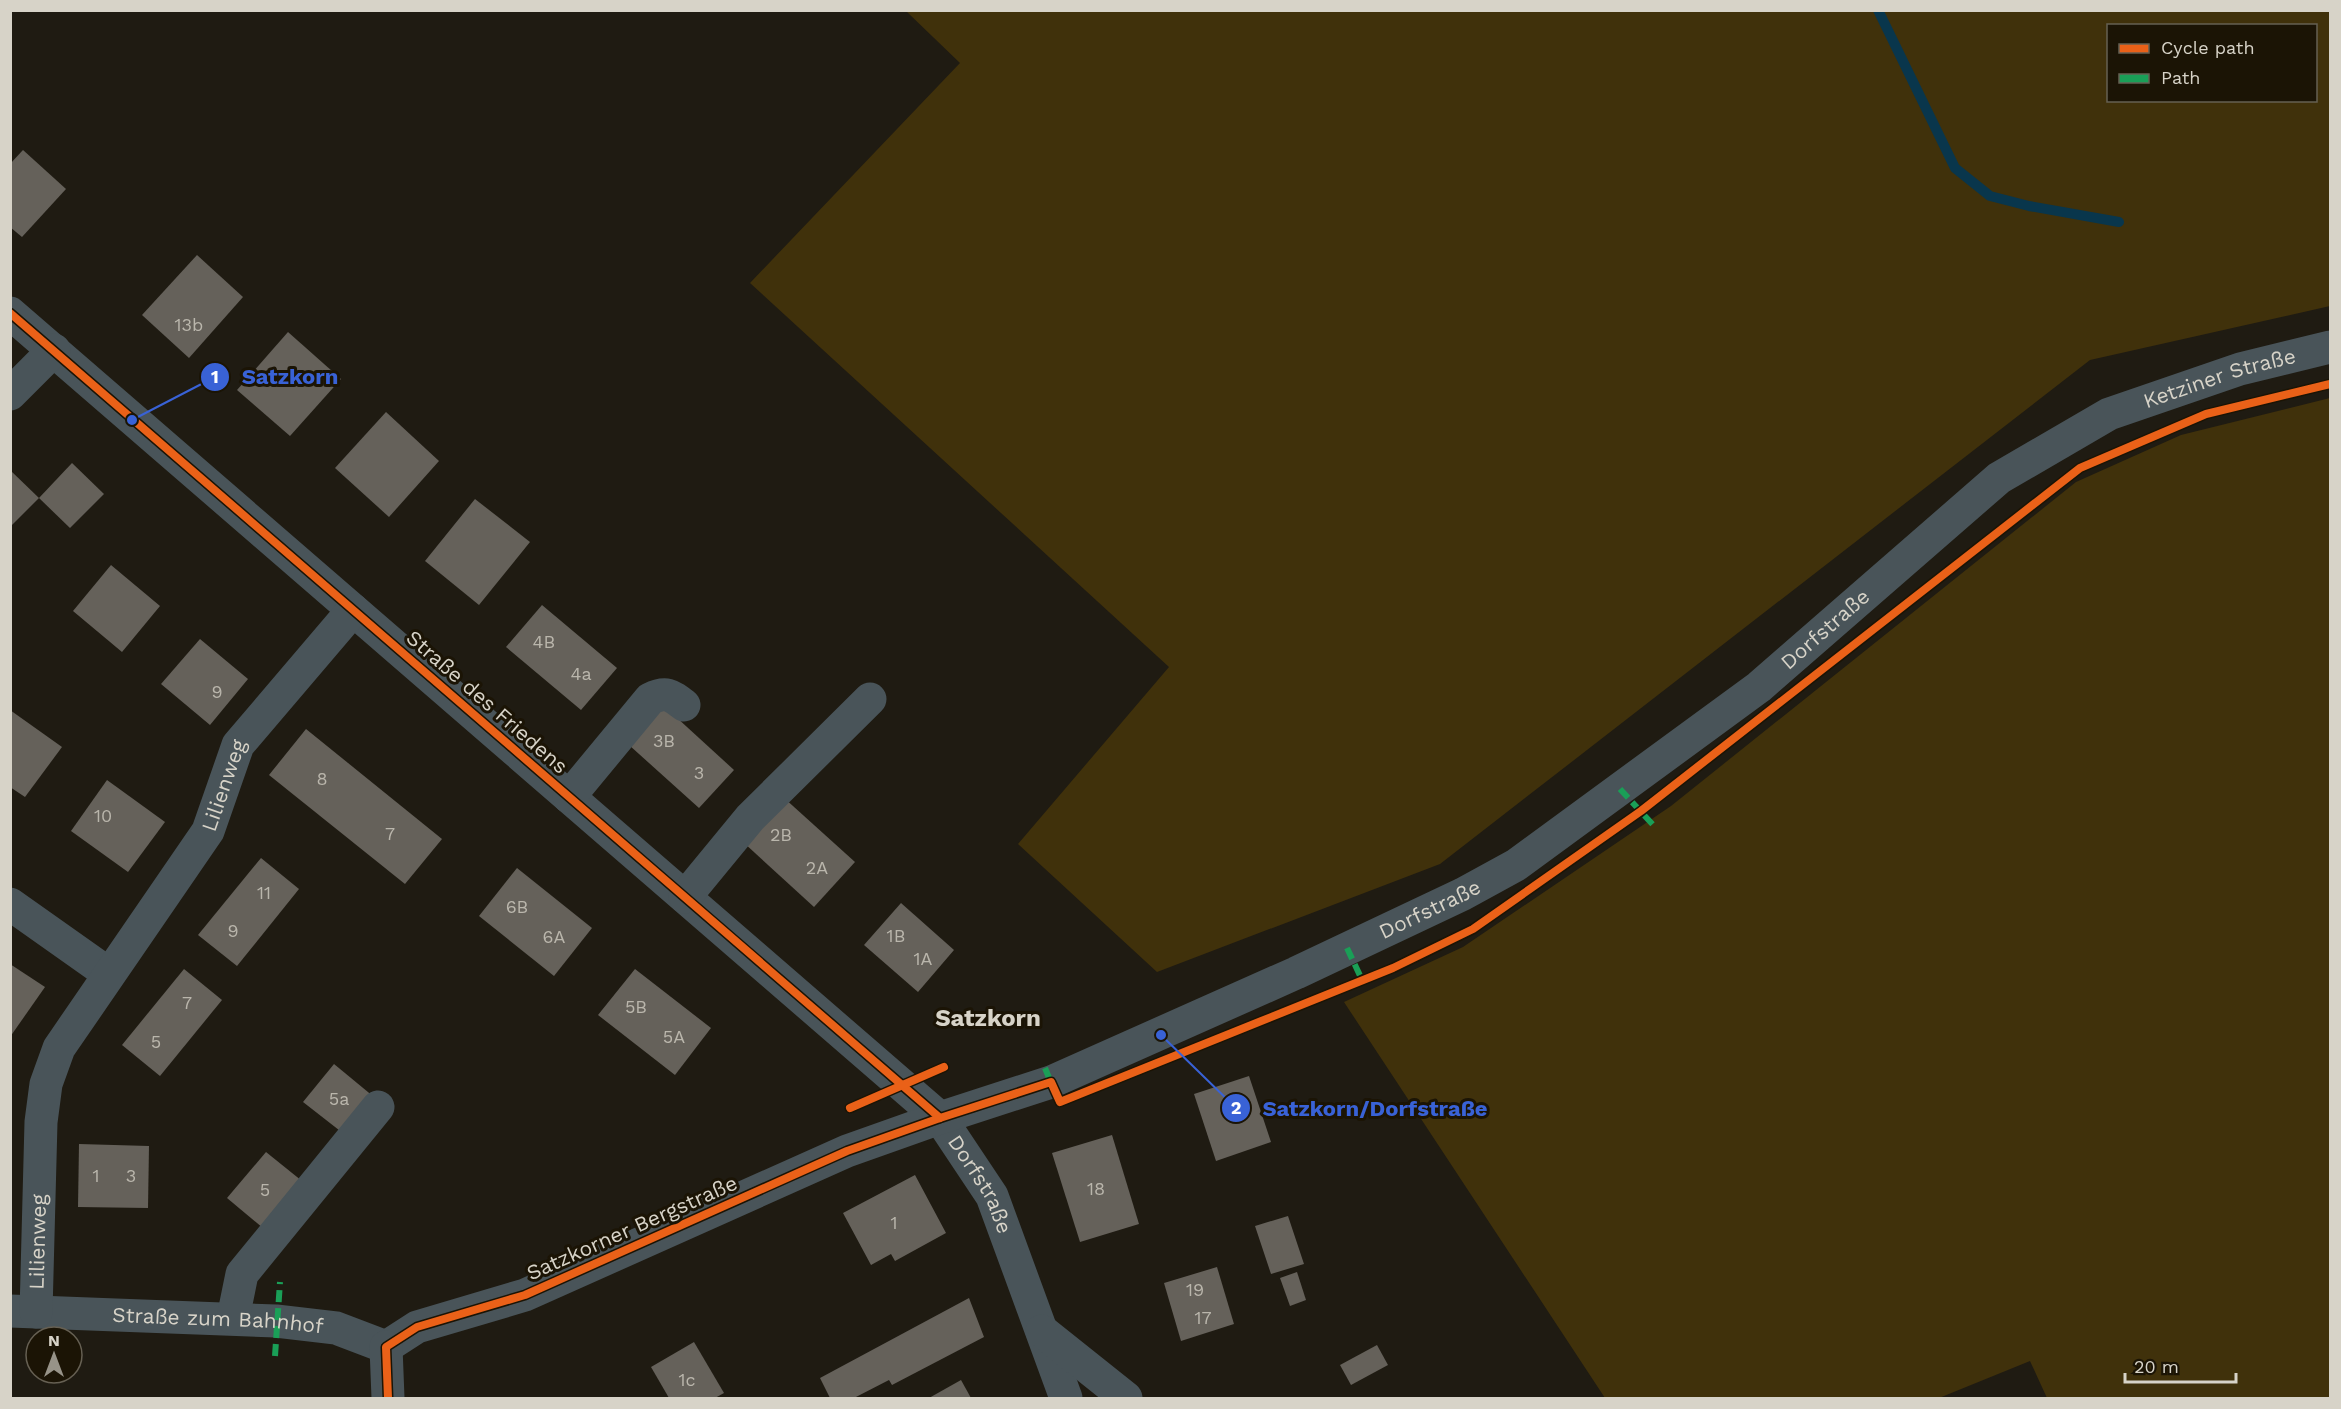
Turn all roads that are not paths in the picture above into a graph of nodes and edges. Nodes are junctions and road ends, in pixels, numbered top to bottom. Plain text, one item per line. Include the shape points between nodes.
1 (10, 313) edge
2 (2331, 347) edge
3 (54, 350) junction
4 (10, 394) edge
5 (2109, 414) joint
6 (353, 610) junction
7 (870, 699) dead end
8 (684, 705) dead end
9 (569, 797) junction
10 (685, 897) junction
11 (10, 904) edge
12 (109, 974) junction
13 (378, 1107) dead end
14 (939, 1118) junction
15 (23, 1312) edge
16 (233, 1318) junction
17 (1042, 1331) junction
18 (386, 1347) junction
19 (388, 1398) edge
20 (1066, 1398) edge
21 (1126, 1398) edge

1 - 3 street, Straße des Friedens
2 - 5 street, Ketziner Straße via 2240,369
3 - 4 street
3 - 6 street, Straße des Friedens
5 - 14 street, Dorfstraße via 1999,478 1759,687 1516,865 1463,894 1161,1035 1051,1082
6 - 9 street, Straße des Friedens
6 - 12 street, Lilienweg via 238,745 208,831
7 - 10 street via 750,818
8 - 9 street via 670,694 650,699
9 - 10 street, Straße des Friedens
10 - 14 street, Straße des Friedens
11 - 12 street
12 - 15 street, Lilienweg via 59,1048 46,1084
13 - 16 street via 242,1274
14 - 17 street, Dorfstraße via 992,1196
14 - 18 street, Satzkorner Bergstraße via 847,1151 525,1295 417,1327
15 - 16 street, Straße zum Bahnhof
16 - 18 street, Straße zum Bahnhof via 336,1328
17 - 20 street, Dorfstraße
17 - 21 street
18 - 19 street

